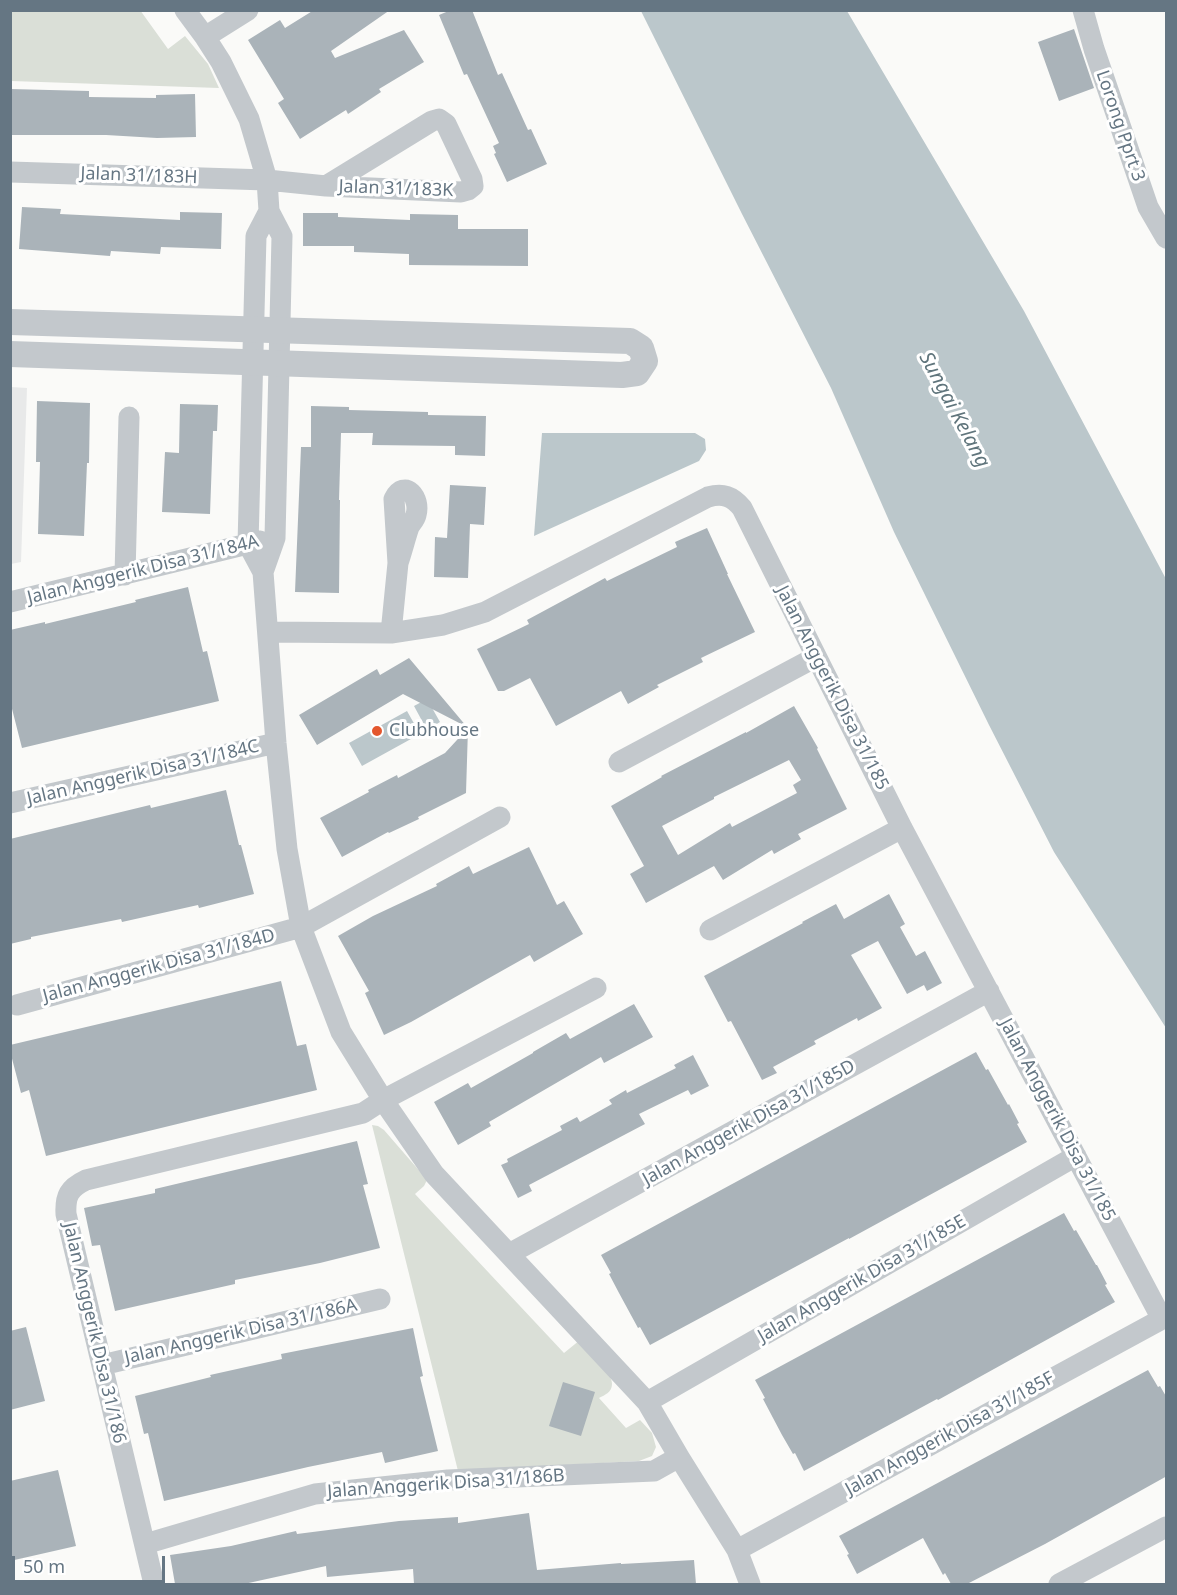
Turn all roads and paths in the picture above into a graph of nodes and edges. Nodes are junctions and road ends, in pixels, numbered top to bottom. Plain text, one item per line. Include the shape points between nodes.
1 (185, 10) edge
2 (248, 10) edge
3 (1083, 10) edge
4 (205, 37) junction
5 (10, 172) edge
6 (267, 180) junction
7 (326, 186) junction
8 (268, 211) junction
9 (1167, 238) edge
10 (256, 264) junction
11 (281, 265) junction
12 (10, 322) edge
13 (254, 329) junction
14 (280, 330) junction
15 (10, 354) edge
16 (253, 363) junction
17 (279, 364) junction
18 (129, 417) dead end
19 (275, 538) junction
20 (248, 544) junction
21 (398, 563) dead end
22 (263, 572) junction
23 (125, 574) junction
24 (10, 602) edge
25 (268, 632) junction
26 (391, 633) junction
27 (816, 657) junction
28 (276, 743) junction
29 (619, 762) dead end
30 (10, 803) edge
31 (500, 817) dead end
32 (902, 828) junction
33 (302, 927) junction
34 (710, 930) dead end
35 (596, 988) dead end
36 (988, 991) junction
37 (18, 1005) dead end
38 (383, 1100) junction
39 (1076, 1156) junction
40 (509, 1254) junction
41 (380, 1299) dead end
42 (1162, 1319) joint
43 (102, 1365) junction
44 (647, 1402) junction
45 (679, 1457) junction
46 (1167, 1527) edge
47 (145, 1544) junction
48 (737, 1550) junction
49 (154, 1584) edge
50 (750, 1584) edge
51 (1059, 1584) edge

1 - 4 street
2 - 4 street
3 - 9 street, Lorong Pprt 3 via 1148,207
4 - 6 street via 249,119
5 - 6 street, Jalan 31/183H
6 - 7 street, Jalan 31/183K
6 - 8 street
7 - 7 street, Jalan 31/183K via 439,119 446,124 473,186 461,192
8 - 10 street via 256,236
8 - 11 street via 282,236
10 - 11 street
10 - 13 street
11 - 14 street
12 - 13 street
13 - 14 street
13 - 16 street
14 - 17 street
14 - 17 street via 630,341 641,348 645,361 637,373 622,375
15 - 16 street
16 - 17 street
16 - 20 street
17 - 19 street
18 - 23 street
19 - 20 street, Jalan Anggerik Disa 31/184A
19 - 22 street
20 - 22 street
20 - 23 street, Jalan Anggerik Disa 31/184A
21 - 26 street
22 - 25 street
23 - 24 street, Jalan Anggerik Disa 31/184A
25 - 26 street, Jalan Anggerik Disa 31/185
25 - 28 street
26 - 27 street, Jalan Anggerik Disa 31/185 via 443,625 485,612 717,494 727,495 742,508
27 - 29 street
27 - 32 street, Jalan Anggerik Disa 31/185
28 - 30 street, Jalan Anggerik Disa 31/184C
28 - 33 street via 287,849
31 - 33 street, Jalan Anggerik Disa 31/184D
32 - 34 street
32 - 36 street, Jalan Anggerik Disa 31/185
33 - 37 street, Jalan Anggerik Disa 31/184D
33 - 38 street via 341,1032
35 - 38 street, Jalan Anggerik Disa 31/186
36 - 39 street, Jalan Anggerik Disa 31/185
36 - 40 street, Jalan Anggerik Disa 31/185D
38 - 40 street via 434,1174
38 - 43 street, Jalan Anggerik Disa 31/186 via 363,1113 76,1185 65,1203 66,1214
39 - 42 street, Jalan Anggerik Disa 31/185
39 - 44 street, Jalan Anggerik Disa 31/185E
40 - 44 street
41 - 43 street, Jalan Anggerik Disa 31/186A
42 - 48 street, Jalan Anggerik Disa 31/185F
43 - 47 street, Jalan Anggerik Disa 31/186
44 - 45 street
45 - 47 street, Jalan Anggerik Disa 31/186B via 654,1471 448,1480 315,1494
45 - 48 street
46 - 51 street
47 - 49 street, Jalan Anggerik Disa 31/186
48 - 50 street

